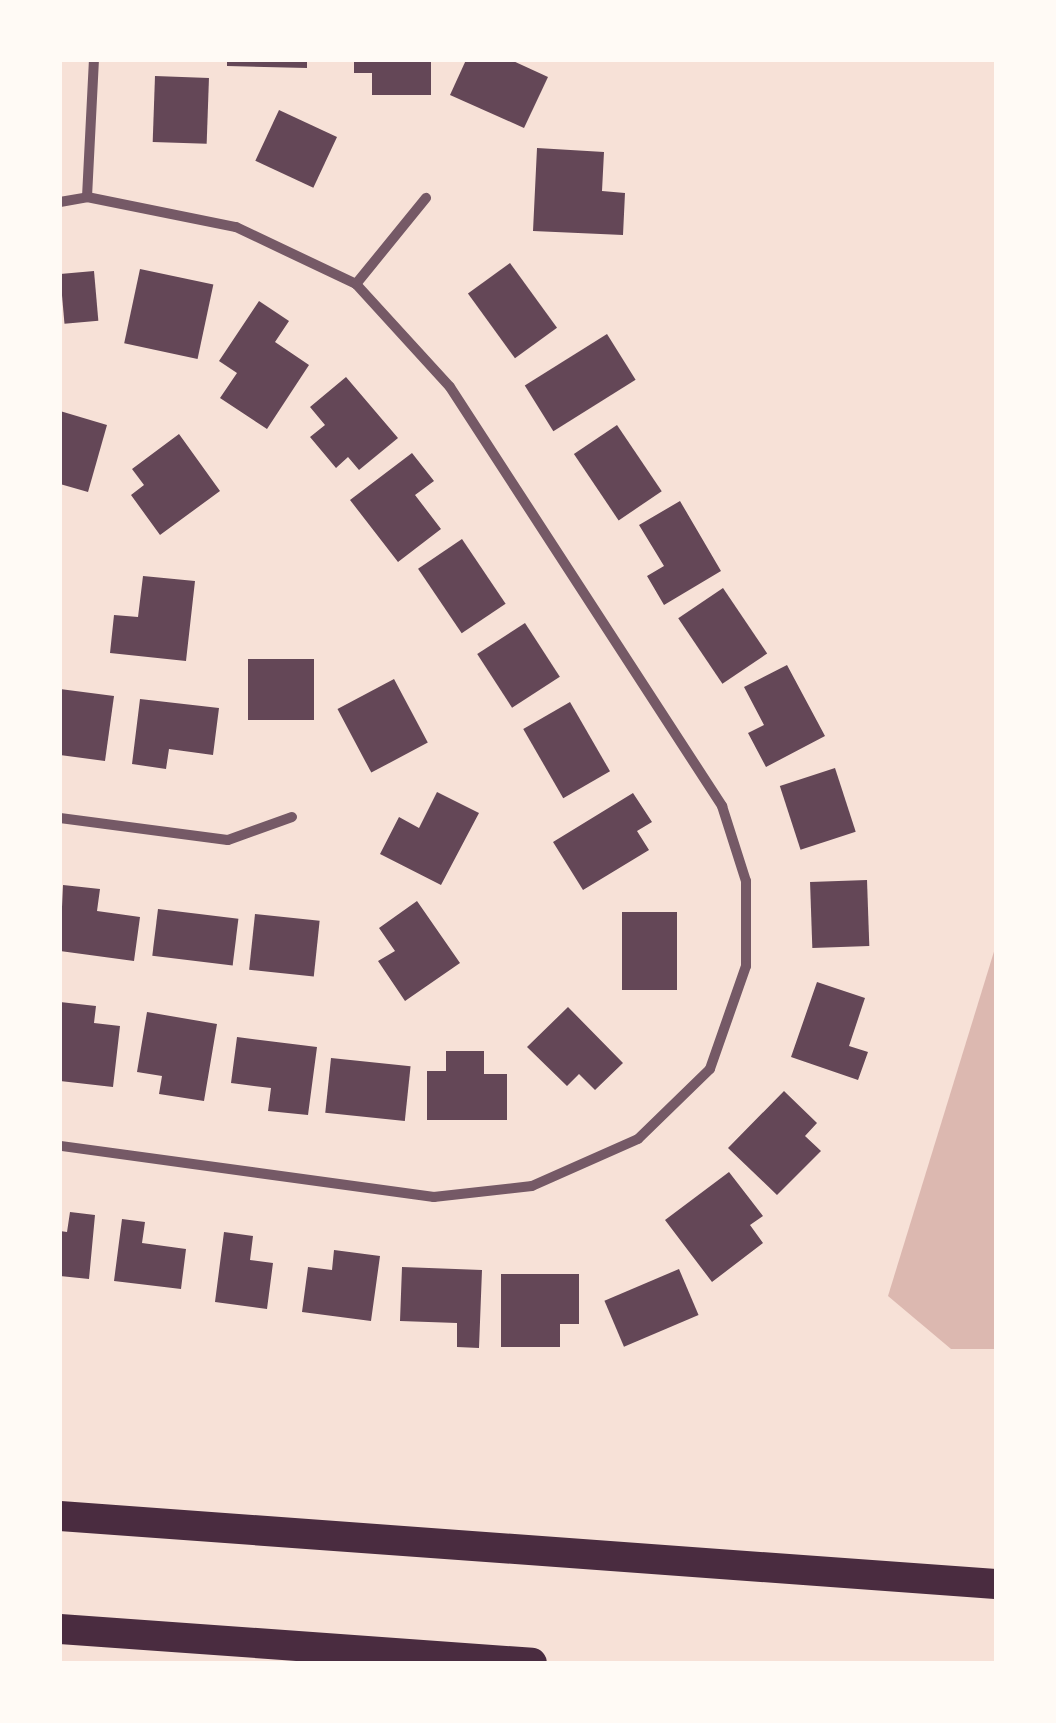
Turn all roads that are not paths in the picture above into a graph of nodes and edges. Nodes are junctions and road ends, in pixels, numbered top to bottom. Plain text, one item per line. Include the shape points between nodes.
1 (94, 60) edge
2 (86, 197) junction
3 (426, 198) dead end
4 (60, 202) edge
5 (356, 284) junction
6 (292, 817) dead end
7 (60, 818) edge
8 (60, 1146) edge
9 (60, 1516) edge
10 (996, 1584) edge
11 (60, 1629) edge
12 (532, 1663) edge

1 - 2 street
2 - 4 street
2 - 5 street via 236,226
3 - 5 street
5 - 8 street via 450,387 722,806 746,882 746,966 710,1069 638,1139 532,1186 434,1197
6 - 7 street via 228,840
9 - 10 highway
11 - 12 highway

